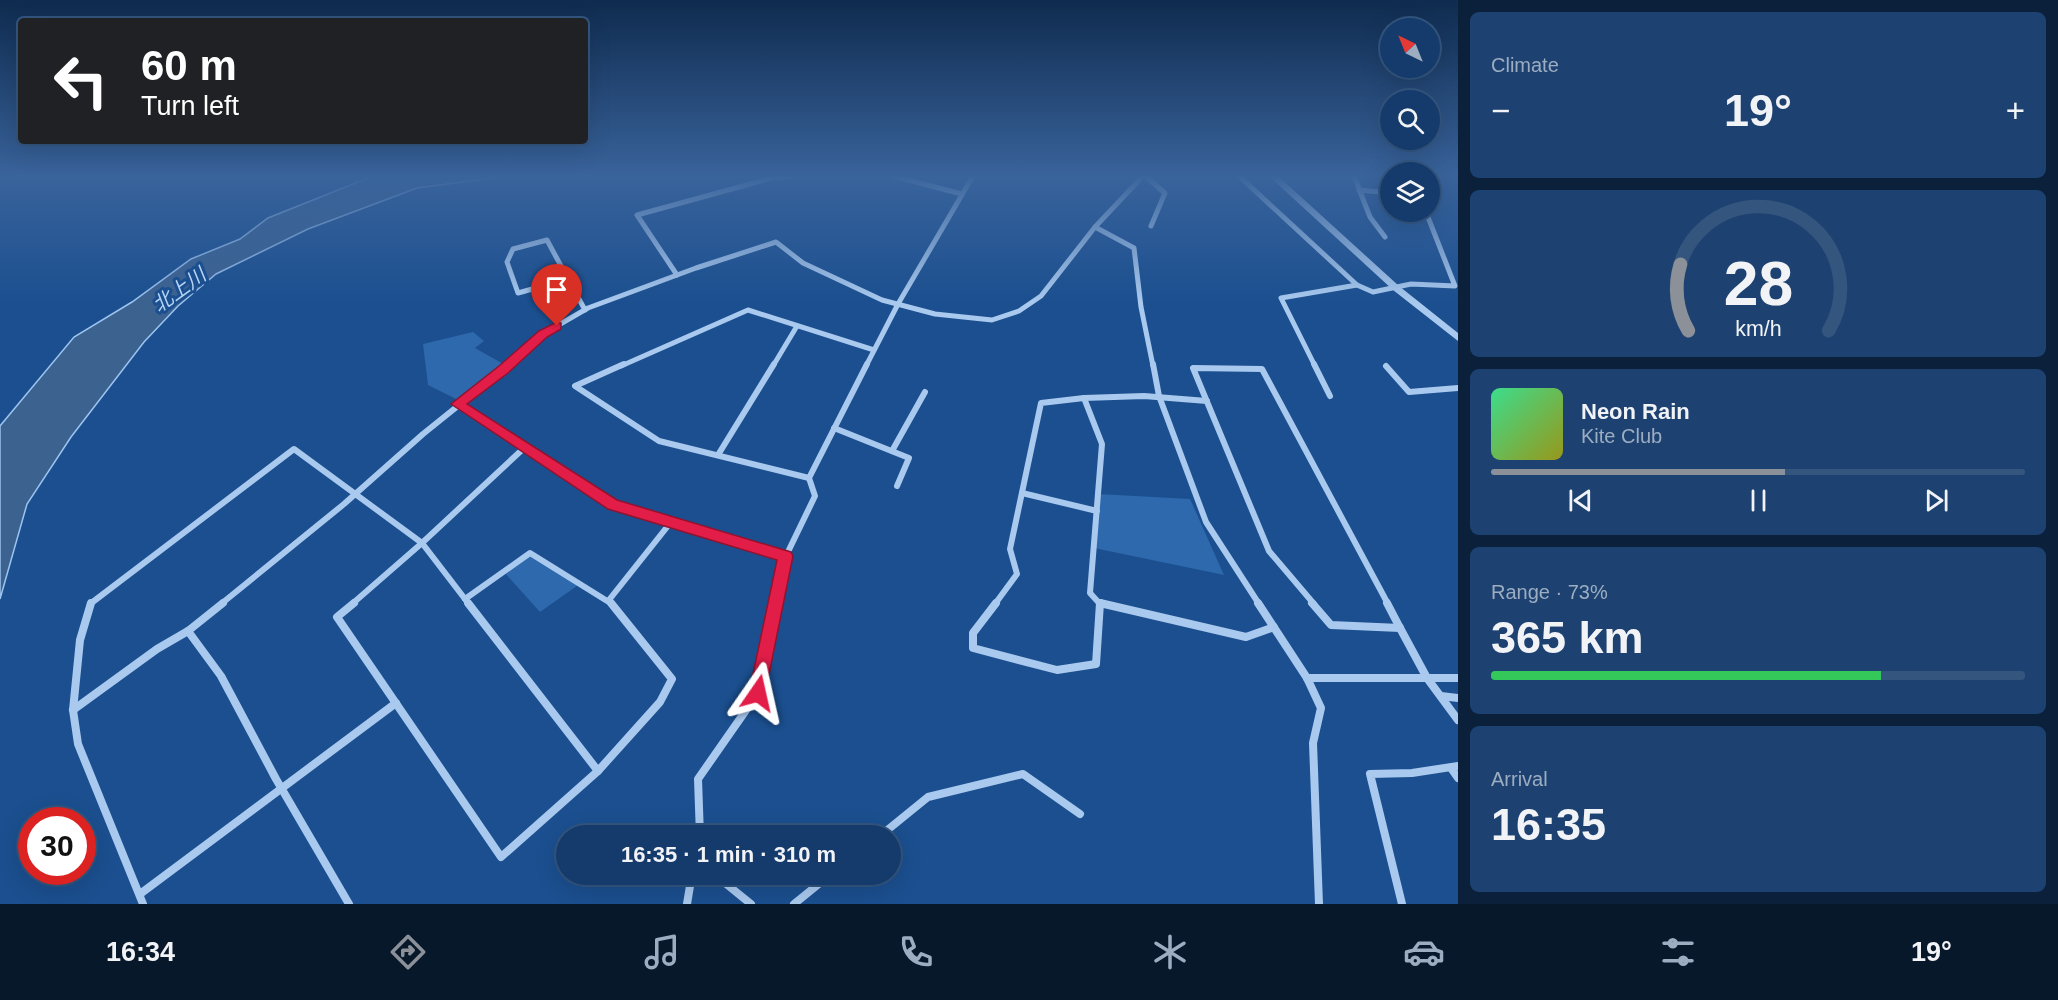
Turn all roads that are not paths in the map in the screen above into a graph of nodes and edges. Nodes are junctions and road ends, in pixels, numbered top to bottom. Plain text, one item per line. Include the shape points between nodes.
1 (640, 218) edge
2 (948, 218) edge
3 (1103, 218) edge
4 (1154, 218) edge
5 (1285, 218) edge
6 (1319, 218) edge
7 (1371, 218) edge
8 (1430, 222) edge
9 (1151, 226) dead end
10 (1095, 227) junction
11 (1385, 237) dead end
12 (677, 275) junction
13 (568, 279) junction
14 (1357, 285) junction
15 (1396, 288) junction
16 (898, 304) junction
17 (585, 310) junction
18 (797, 326) junction
19 (1458, 338) edge
20 (874, 350) junction
21 (1386, 366) dead end
22 (1458, 388) edge
23 (925, 392) dead end
24 (1083, 396) junction
25 (1159, 396) junction
26 (1330, 396) dead end
27 (1207, 401) junction
28 (458, 404) junction
29 (834, 428) junction
30 (524, 447) junction
31 (892, 451) junction
32 (718, 455) junction
33 (809, 478) junction
34 (897, 486) dead end
35 (1022, 493) junction
36 (353, 495) junction
37 (1097, 511) junction
38 (671, 522) junction
39 (422, 543) junction
40 (786, 556) junction
41 (465, 599) junction
42 (609, 600) junction
43 (1100, 603) junction
44 (1274, 627) junction
45 (1401, 628) junction
46 (188, 631) junction
47 (1307, 678) junction
48 (1427, 678) junction
49 (1458, 678) edge
50 (1441, 696) junction
51 (1458, 698) edge
52 (396, 703) junction
53 (73, 710) junction
54 (1458, 720) edge
55 (1455, 767) edge
56 (598, 771) junction
57 (1458, 778) edge
58 (281, 787) junction
59 (1080, 814) dead end
60 (702, 825) edge
61 (893, 825) edge
62 (690, 885) edge
63 (728, 885) edge
64 (817, 885) edge
65 (140, 894) junction
66 (143, 904) edge
67 (349, 904) edge
68 (687, 904) edge
69 (751, 904) edge
70 (794, 904) edge
71 (1319, 904) edge
72 (1401, 904) edge

1 - 12 street
2 - 16 street
3 - 10 street
4 - 9 street
5 - 14 street
6 - 15 street
7 - 11 street
8 - 15 street via 1455,286 1411,284
10 - 16 street via 1041,296 1019,311 992,320 935,314
10 - 25 street via 1134,248
12 - 16 street via 776,242 803,263
12 - 17 street
13 - 13 street via 547,240 513,249 507,262 518,293
13 - 17 street
14 - 15 street via 1373,292
14 - 26 street via 1281,298
15 - 19 street
16 - 20 street
17 - 28 street via 543,334
18 - 20 street
18 - 32 street
18 - 32 street via 748,310 574,386 659,441
20 - 29 street
21 - 22 street via 1408,392
23 - 31 street
24 - 25 street
24 - 35 street via 1041,403
24 - 37 street via 1102,444
25 - 27 street
25 - 44 street via 1206,522
27 - 45 street via 1269,551 1330,625
27 - 45 street via 1193,368 1262,369
28 - 30 street
28 - 36 street
29 - 31 street
29 - 33 street
30 - 38 street via 613,505
30 - 39 street
31 - 34 street via 909,458
32 - 33 street
33 - 40 street via 815,496
35 - 37 street
35 - 43 street via 1010,549 1017,574 974,633 973,648 1057,670 1096,664
36 - 39 street
36 - 46 street
36 - 53 street via 294,449 90,603 80,640
37 - 43 street via 1090,593
38 - 40 street
38 - 42 street
39 - 41 street
39 - 52 street via 337,617
40 - 60 street via 758,693 698,778
41 - 42 street via 530,553
41 - 56 street
42 - 56 street via 672,679 660,702
43 - 44 street via 1245,637
44 - 47 street
45 - 48 street
46 - 53 street
46 - 58 street via 221,676
47 - 48 street
47 - 71 street via 1321,708 1313,743
48 - 49 street
48 - 50 street
50 - 51 street
50 - 54 street
52 - 56 street via 501,857
52 - 58 street
53 - 65 street via 78,744
55 - 57 street
55 - 72 street via 1370,774
58 - 65 street
58 - 67 street
59 - 61 street via 1023,774 928,796
62 - 68 street
63 - 69 street
64 - 70 street
65 - 66 street

